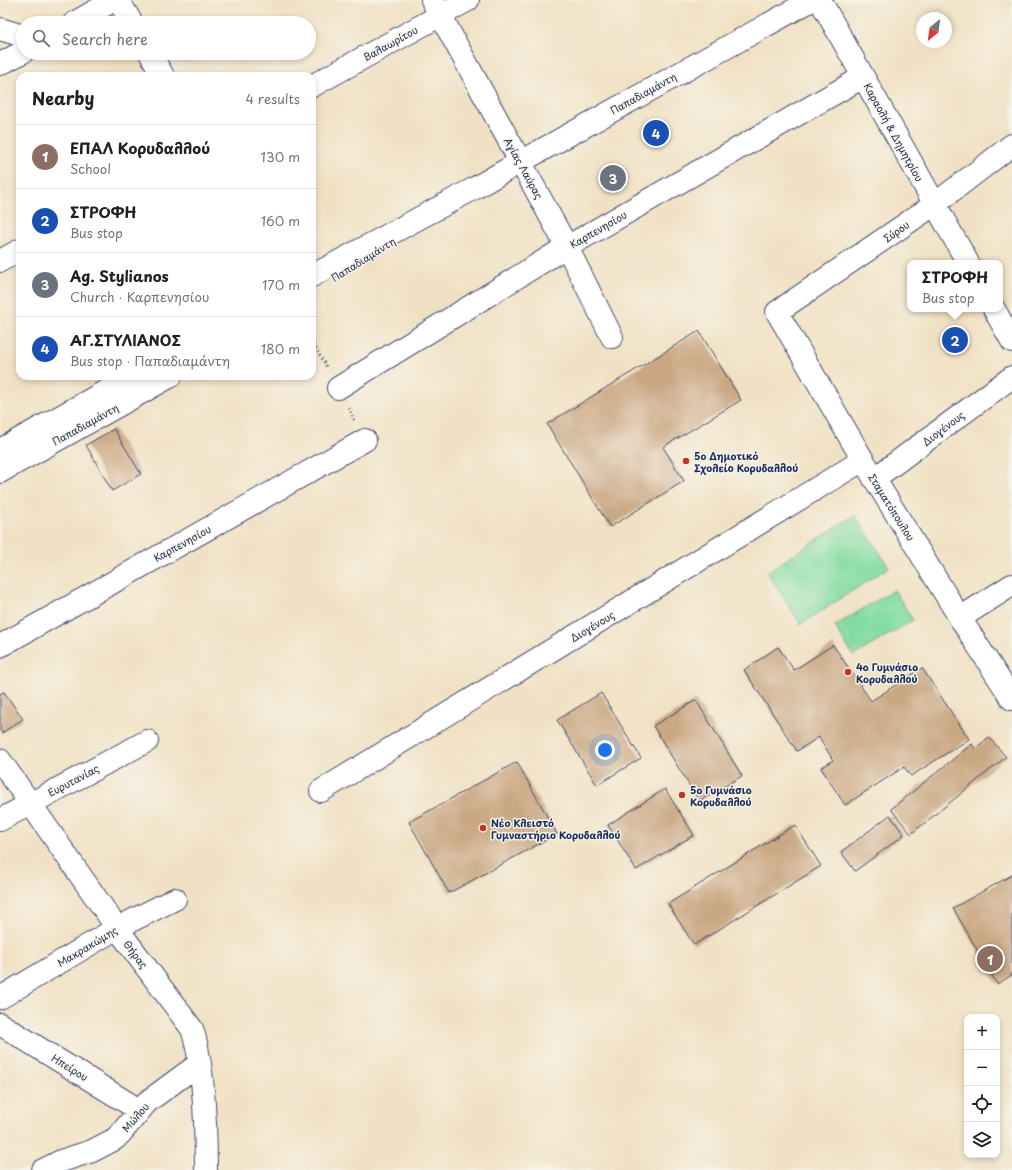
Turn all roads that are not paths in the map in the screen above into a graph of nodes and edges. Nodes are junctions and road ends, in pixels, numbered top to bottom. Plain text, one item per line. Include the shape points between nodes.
1 (114, 0) edge
2 (118, 0) edge
3 (468, 0) edge
4 (812, 0) edge
5 (820, 0) edge
6 (437, 8) edge
7 (86, 16) edge
8 (128, 16) edge
9 (0, 29) edge
10 (16, 34) edge
11 (16, 56) edge
12 (154, 60) edge
13 (0, 64) edge
14 (161, 72) edge
15 (863, 77) junction
16 (316, 84) edge
17 (1012, 145) edge
18 (520, 162) junction
19 (475, 188) junction
20 (935, 204) junction
21 (566, 247) junction
22 (16, 252) edge
23 (966, 260) edge
24 (0, 261) edge
25 (316, 274) edge
26 (316, 289) edge
27 (777, 312) joint
28 (996, 312) edge
29 (612, 337) dead end
30 (1012, 341) edge
31 (1012, 377) edge
32 (125, 380) edge
33 (164, 380) edge
34 (338, 388) dead end
35 (365, 440) dead end
36 (0, 450) edge
37 (863, 460) junction
38 (0, 472) edge
39 (874, 479) junction
40 (1012, 585) edge
41 (960, 618) junction
42 (0, 646) edge
43 (1012, 699) edge
44 (147, 741) dead end
45 (0, 760) edge
46 (321, 791) dead end
47 (31, 803) junction
48 (0, 820) edge
49 (175, 899) dead end
50 (117, 928) junction
51 (0, 998) edge
52 (0, 1024) edge
53 (200, 1063) junction
54 (140, 1110) junction
55 (42, 1170) edge
56 (206, 1170) edge

1 - 7 street
2 - 8 street
3 - 6 street, Βαλαωρίτου
4 - 18 street, Παπαδιαμάντη
5 - 15 street, Καραολή & Δημητρίου
6 - 16 street, Βαλαωρίτου
6 - 18 street, Αγίας Λαύρας
9 - 10 street
11 - 13 street
12 - 14 street
15 - 20 street, Καραολή & Δημητρίου
15 - 21 street, Καρπενησίου
17 - 20 street, Σύρου
18 - 19 street, Παπαδιαμάντη
18 - 21 street, Αγίας Λαύρας
19 - 25 street, Παπαδιαμάντη
19 - 26 street, Παπαδιαμάντη
20 - 23 street, Καραολή & Δημητρίου
20 - 27 street, Σύρου
21 - 29 street, Αγίας Λαύρας
21 - 34 street, Καρπενησίου
22 - 24 street
27 - 37 street, Σταματόπουλου
28 - 30 street
31 - 39 street, Διογένους
32 - 36 street, Παπαδιαμάντη
33 - 38 street, Παπαδιαμάντη
35 - 42 street, Καρπενησίου
37 - 39 street, Σταματόπουλου
37 - 46 street, Διογένους
39 - 41 street, Σταματόπουλου
40 - 41 street
41 - 43 street, Σταματόπουλου
44 - 47 street, Ευρυτανίας
45 - 47 street, Θήρας
47 - 48 street, Ευρυτανίας
47 - 50 street, Θήρας
49 - 50 street, Μακρακώμης
50 - 51 street, Μακρακώμης
50 - 53 street, Θήρας via 192,1029
52 - 54 street, Ηπείρου
53 - 54 street, Μώλου
53 - 56 street, Θήρας
54 - 55 street, Μώλου via 115,1139 92,1151

